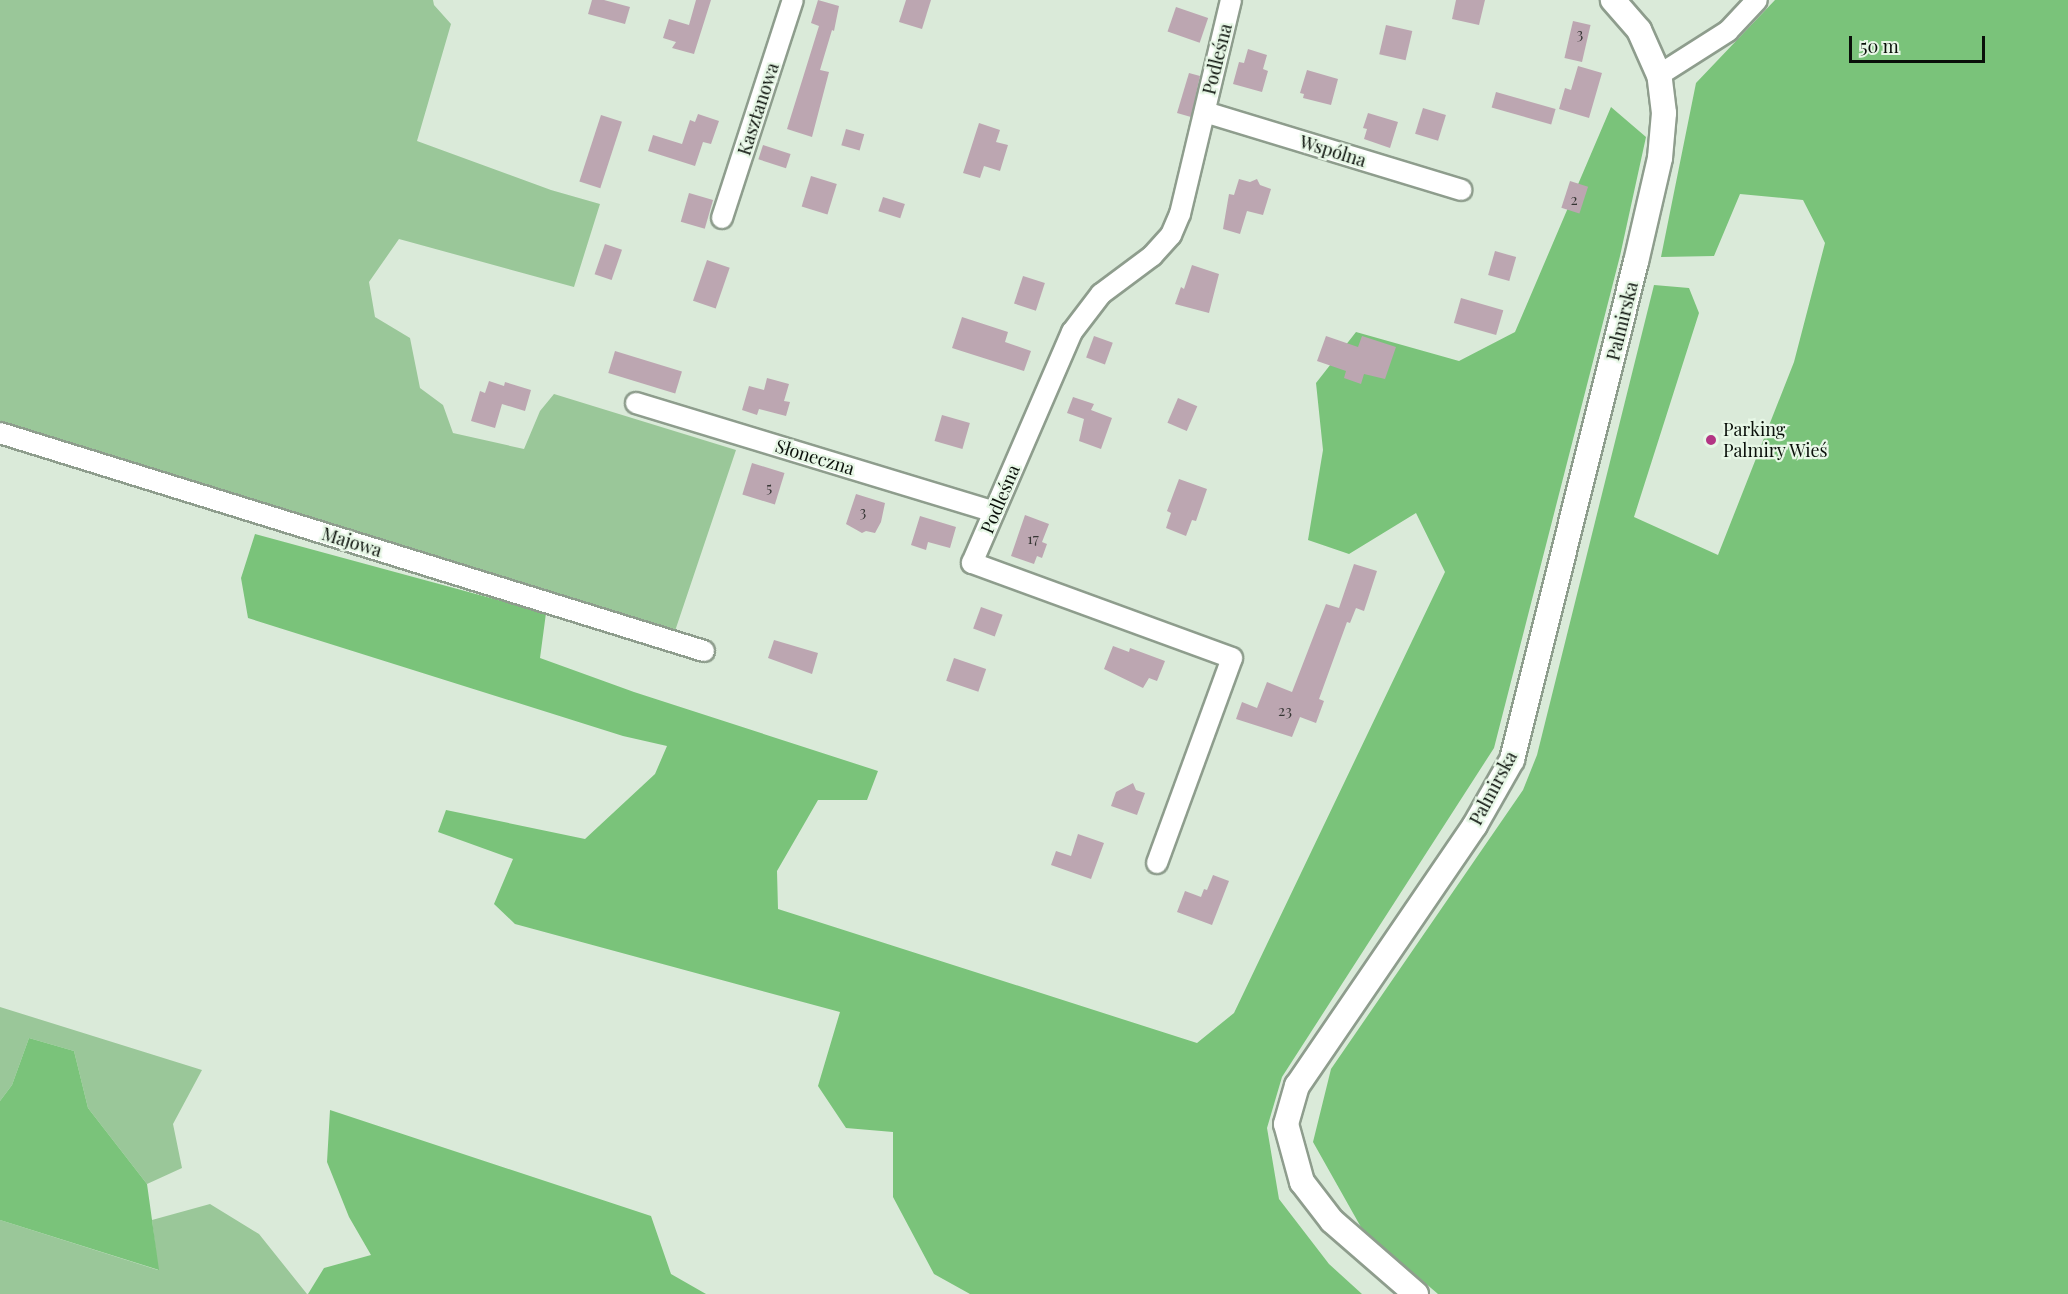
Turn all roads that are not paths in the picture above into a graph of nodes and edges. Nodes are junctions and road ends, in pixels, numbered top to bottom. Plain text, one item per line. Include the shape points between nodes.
1 (794, 0) edge
2 (1232, 0) edge
3 (1613, 0) edge
4 (1757, 0) edge
5 (1659, 75) junction
6 (1204, 112) junction
7 (1461, 190) dead end
8 (722, 218) dead end
9 (636, 403) dead end
10 (0, 433) edge
11 (994, 512) junction
12 (704, 651) dead end
13 (1157, 862) dead end
14 (1416, 1294) edge

1 - 8 street, Kasztanowa
2 - 6 street, Podleśna
3 - 5 street, Palmirska via 1639,30
4 - 5 street via 1728,31
5 - 14 street, Palmirska via 1664,113 1660,158 1512,760 1475,825 1297,1086 1286,1124 1302,1182 1332,1221
6 - 7 street, Wspólna
6 - 11 street, Podleśna via 1180,214 1171,235 1152,256 1101,294 1072,332
9 - 11 street, Słoneczna
10 - 12 street, Majowa
11 - 13 street, Podleśna via 972,563 1232,658

